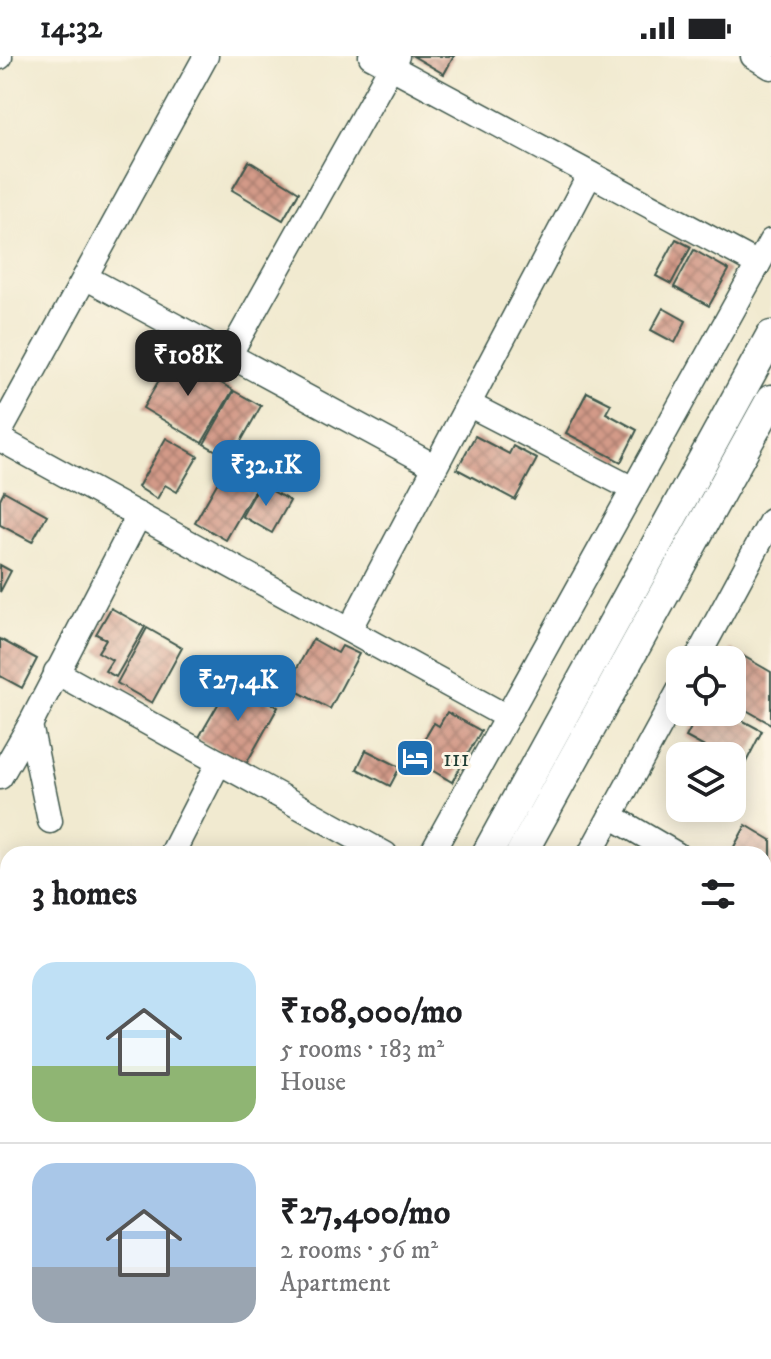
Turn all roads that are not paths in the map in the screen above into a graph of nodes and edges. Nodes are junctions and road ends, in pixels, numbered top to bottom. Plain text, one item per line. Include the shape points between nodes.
1 (206, 56) edge
2 (753, 56) edge
3 (386, 60) edge
4 (771, 67) edge
5 (590, 174) junction
6 (771, 241) edge
7 (758, 264) junction
8 (85, 277) junction
9 (771, 336) edge
10 (230, 354) junction
11 (771, 400) edge
12 (468, 404) junction
13 (0, 432) edge
14 (0, 439) edge
15 (434, 466) junction
16 (633, 489) junction
17 (685, 492) junction
18 (712, 507) junction
19 (139, 515) junction
20 (771, 521) edge
21 (349, 630) junction
22 (704, 646) edge
23 (56, 672) junction
24 (666, 715) edge
25 (507, 717) junction
26 (30, 725) junction
27 (219, 762) junction
28 (0, 777) edge
29 (611, 816) junction
30 (50, 821) dead end
31 (176, 846) edge
32 (371, 846) edge
33 (435, 846) edge
34 (491, 846) edge
35 (525, 846) edge
36 (594, 846) edge
37 (662, 846) edge

1 - 8 street
2 - 4 street
3 - 5 street
3 - 10 street
5 - 7 street
5 - 12 street
6 - 7 street
7 - 16 street
8 - 10 street
8 - 13 street
9 - 17 main road
10 - 15 street
11 - 18 main road
12 - 15 street
12 - 16 street
14 - 19 street
15 - 21 street
16 - 25 street
17 - 18 main road
17 - 34 main road
18 - 35 main road
19 - 21 street
19 - 23 street
20 - 22 street
21 - 25 street
23 - 26 street
23 - 27 street
24 - 29 street
25 - 33 street
26 - 28 street
26 - 30 street
27 - 31 street
27 - 32 street
29 - 36 street
29 - 37 street

